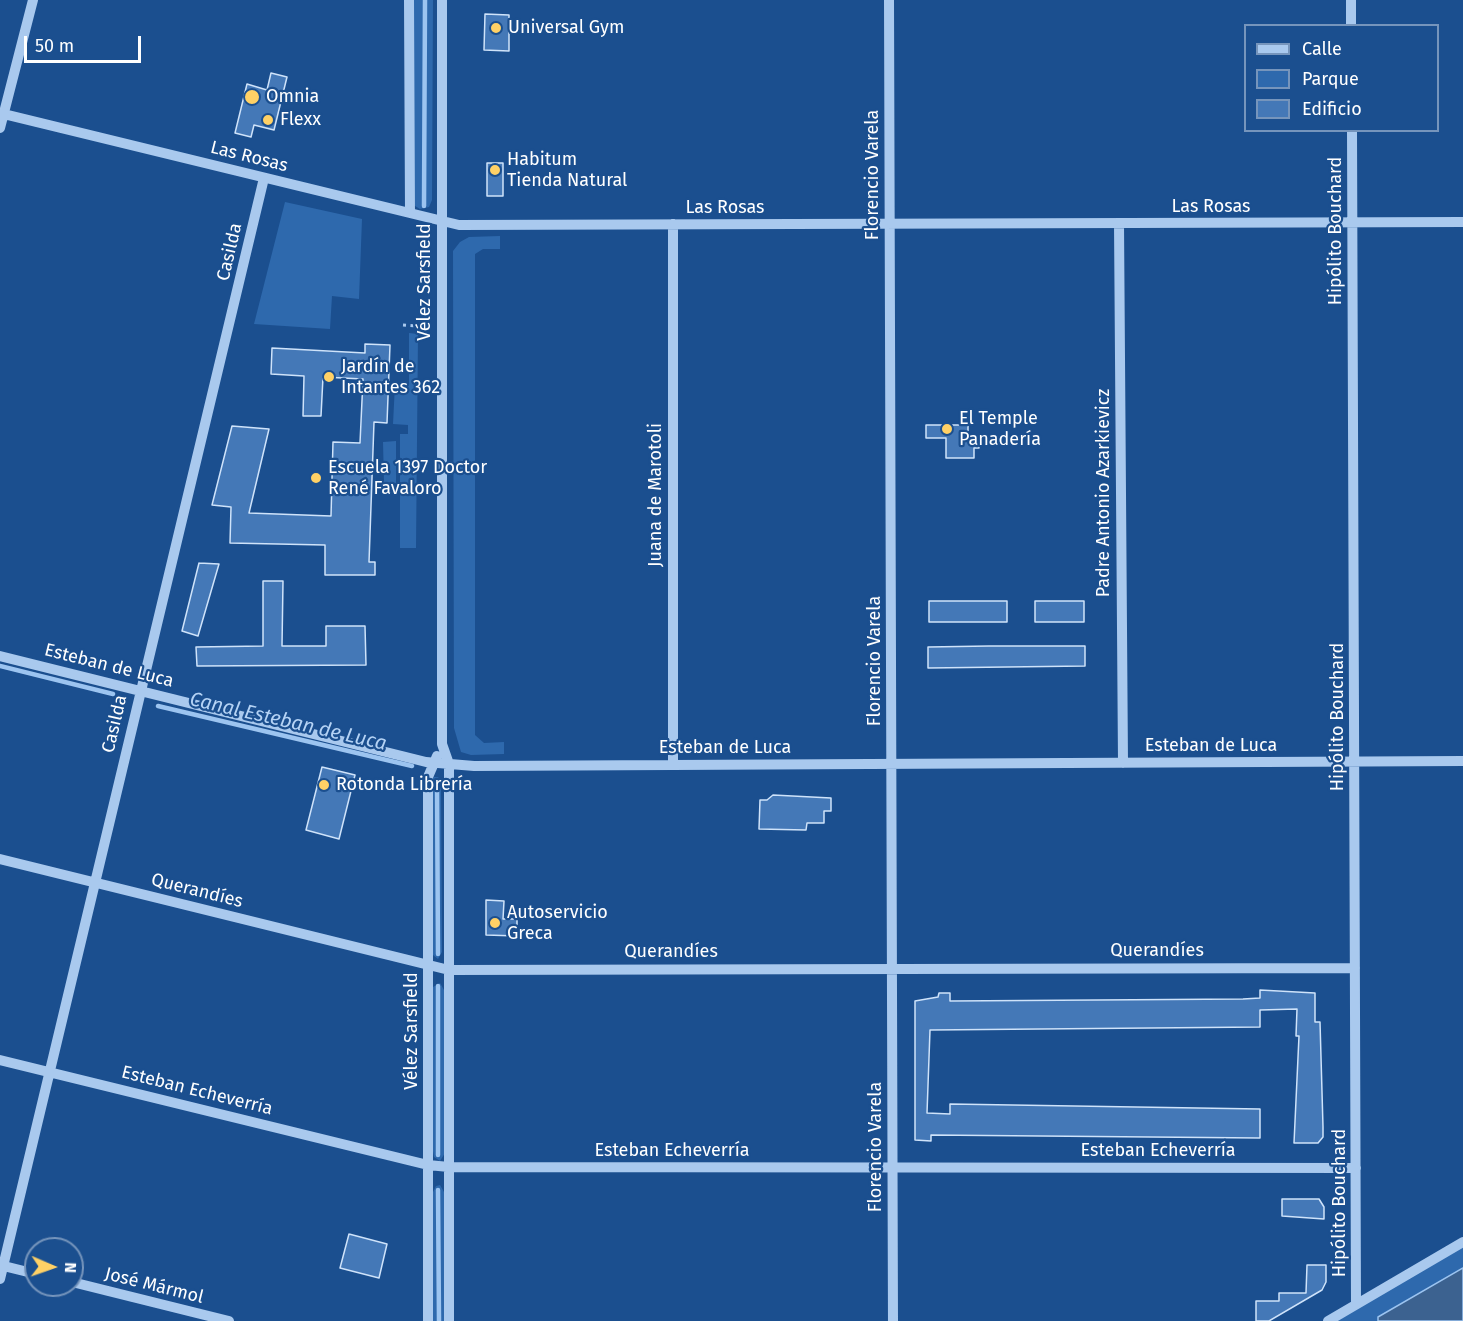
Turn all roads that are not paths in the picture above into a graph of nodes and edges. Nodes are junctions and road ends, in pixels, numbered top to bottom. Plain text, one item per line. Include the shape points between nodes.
1 (33, 0) edge
2 (410, 0) edge
3 (442, 0) edge
4 (889, 0) edge
5 (1351, 0) edge
6 (1351, 24) edge
7 (2, 113) edge
8 (0, 128) edge
9 (1352, 132) edge
10 (264, 178) junction
11 (410, 213) junction
12 (442, 222) junction
13 (1463, 222) edge
14 (890, 223) junction
15 (1119, 223) junction
16 (1352, 223) junction
17 (673, 224) junction
18 (0, 656) edge
19 (140, 690) junction
20 (442, 744) junction
21 (1463, 761) edge
22 (434, 762) junction
23 (1354, 762) junction
24 (1123, 763) junction
25 (449, 764) junction
26 (891, 764) junction
27 (673, 765) junction
28 (0, 860) edge
29 (96, 883) junction
30 (428, 964) junction
31 (892, 967) junction
32 (1355, 968) junction
33 (449, 970) junction
34 (0, 1060) edge
35 (50, 1072) junction
36 (428, 1165) junction
37 (449, 1167) junction
38 (892, 1167) junction
39 (1356, 1168) junction
40 (1463, 1242) edge
41 (2, 1265) edge
42 (24, 1271) edge
43 (0, 1279) edge
44 (84, 1285) edge
45 (1356, 1304) junction
46 (229, 1321) edge
47 (429, 1321) edge
48 (449, 1321) edge
49 (893, 1321) edge
50 (1328, 1321) edge

1 - 7 street
2 - 11 street, Vélez Sarsfield
3 - 12 street, Vélez Sarsfield
4 - 14 street, Florencio Varela
5 - 6 street
7 - 8 street
7 - 10 street, Las Rosas
9 - 16 street, Hipólito Bouchard
10 - 11 street, Las Rosas
10 - 19 street, Casilda
11 - 12 street, Las Rosas
12 - 17 street, Las Rosas
12 - 20 street, Vélez Sarsfield
13 - 16 street, Las Rosas
14 - 15 street, Las Rosas
14 - 17 street, Las Rosas
14 - 26 street, Florencio Varela
15 - 16 street, Las Rosas
15 - 24 street, Padre Antonio Azarkievicz
16 - 23 street, Hipólito Bouchard
17 - 27 street, Juana de Marotoli
18 - 19 street, Esteban de Luca
19 - 22 street, Esteban de Luca
19 - 29 street, Casilda
20 - 22 street, Vélez Sarsfield
20 - 25 street, Vélez Sarsfield
21 - 23 street, Esteban de Luca
22 - 25 street, Esteban de Luca
22 - 30 street, Vélez Sarsfield via 428,777
23 - 24 street, Esteban de Luca
23 - 32 street, Hipólito Bouchard
24 - 26 street, Esteban de Luca
25 - 27 street, Esteban de Luca
25 - 33 street, Vélez Sarsfield
26 - 27 street, Esteban de Luca
26 - 31 street, Florencio Varela
28 - 29 street, Querandíes
29 - 30 street, Querandíes
29 - 35 street, Casilda
30 - 33 street, Querandíes
30 - 36 street, Vélez Sarsfield
31 - 32 street, Querandíes
31 - 33 street, Querandíes
31 - 38 street, Florencio Varela
32 - 39 street, Hipólito Bouchard
33 - 37 street, Vélez Sarsfield
34 - 35 street, Esteban Echeverría
35 - 36 street, Esteban Echeverría
35 - 41 street, Casilda
36 - 37 street, Esteban Echeverría
36 - 47 street, Vélez Sarsfield
37 - 38 street, Esteban Echeverría
37 - 48 street, Vélez Sarsfield
38 - 39 street, Esteban Echeverría
38 - 49 street, Florencio Varela
39 - 45 street, Hipólito Bouchard
40 - 45 street
41 - 42 street
41 - 43 street, Casilda
44 - 46 street, José Mármol
45 - 50 street

